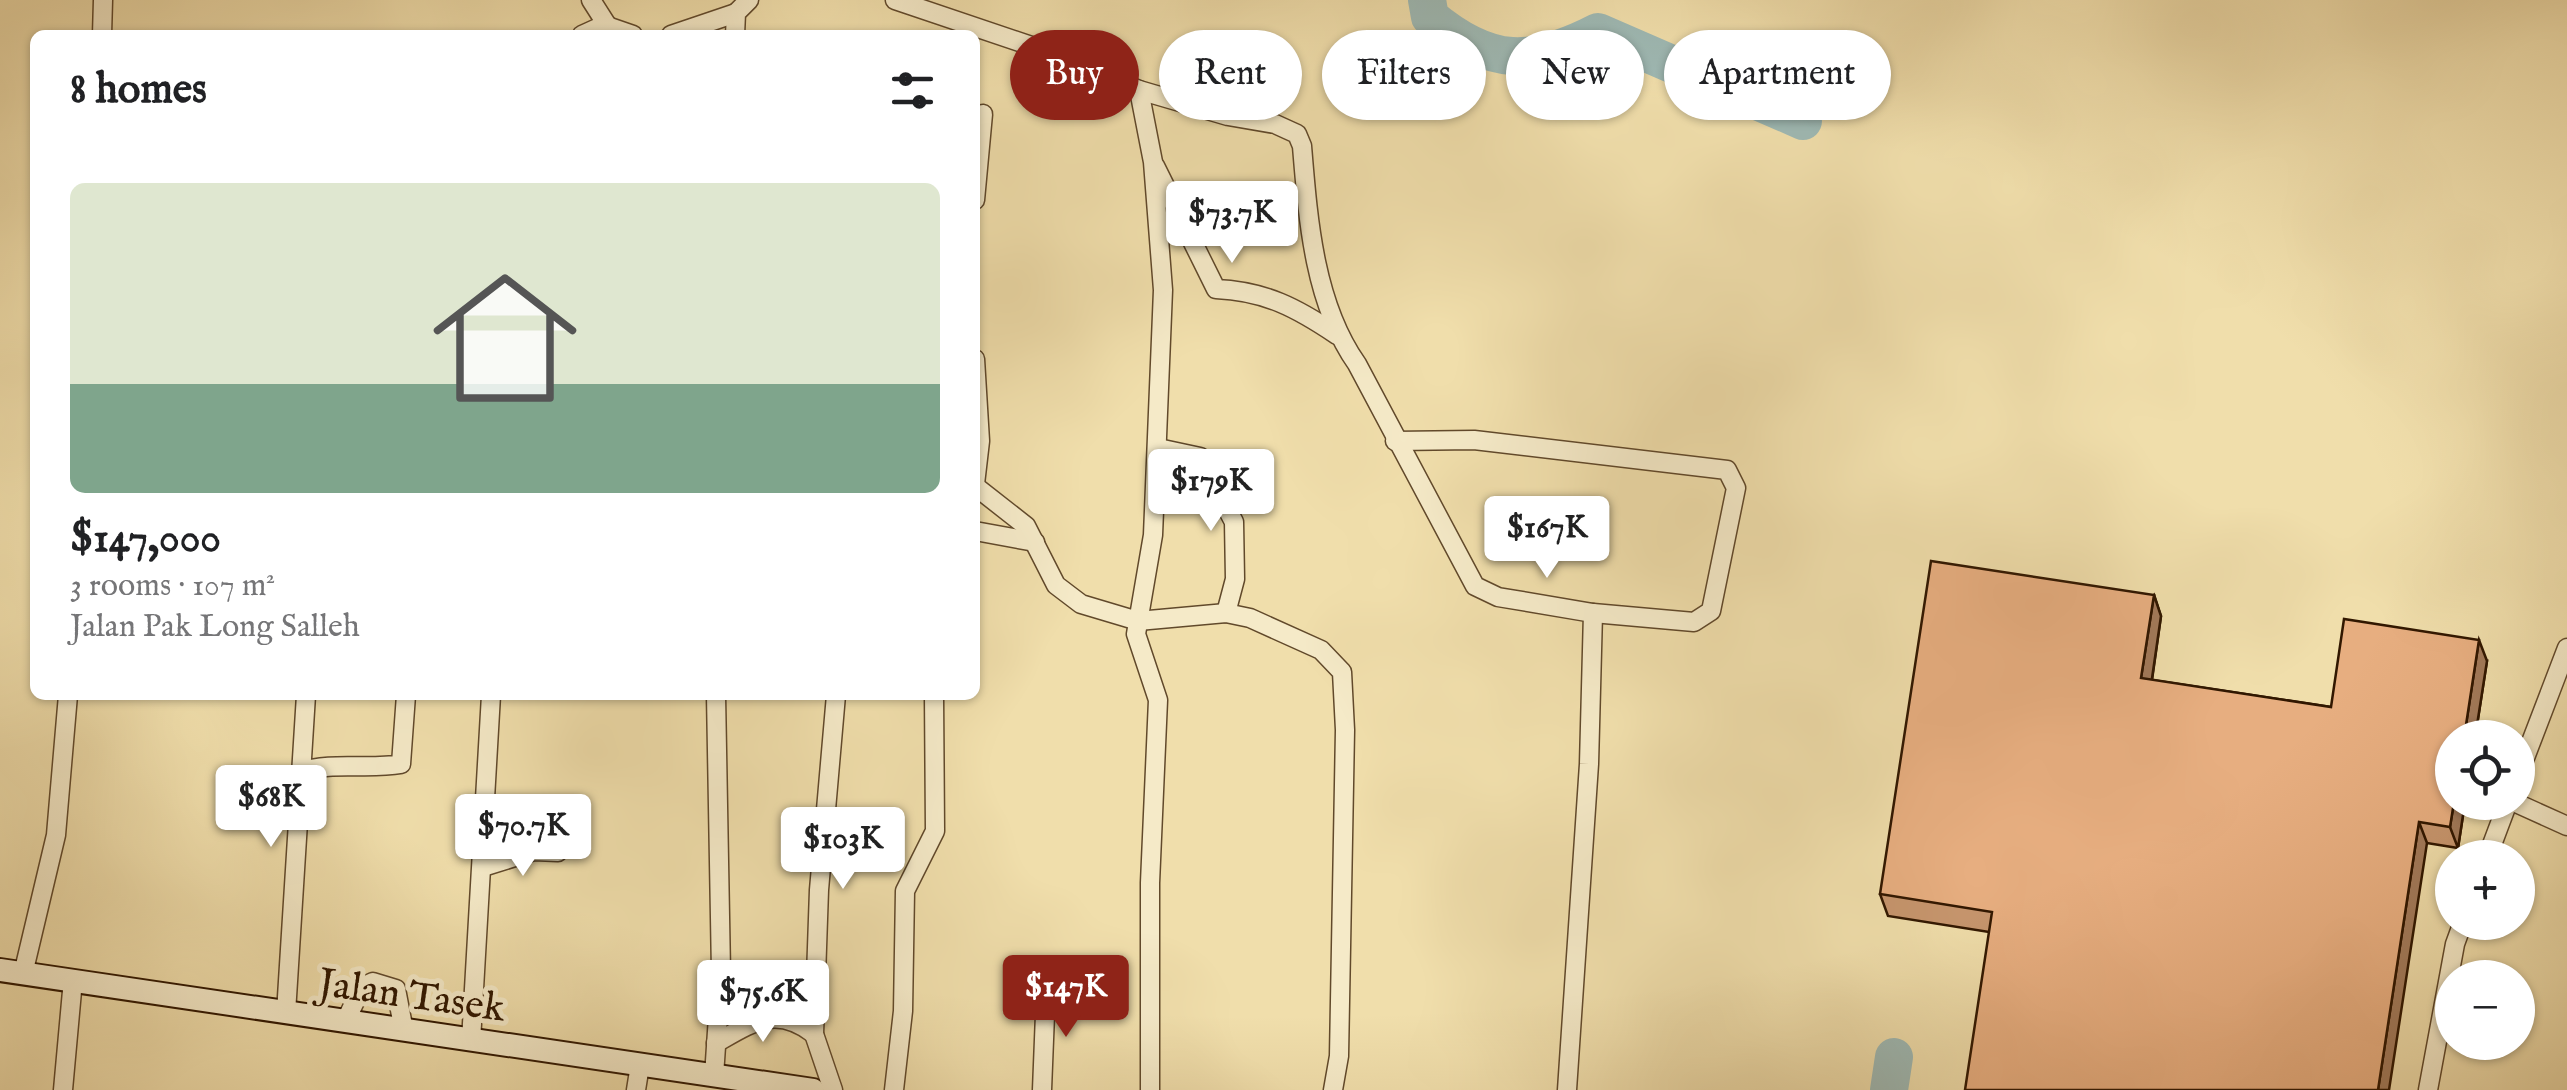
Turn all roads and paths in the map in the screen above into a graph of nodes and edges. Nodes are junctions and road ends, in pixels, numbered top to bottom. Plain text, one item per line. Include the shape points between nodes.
1 (103, 0) edge
2 (591, 0) edge
3 (895, 0) edge
4 (742, 7) edge
5 (102, 30) edge
6 (610, 30) edge
7 (684, 30) edge
8 (1010, 38) edge
9 (1139, 90) joint
10 (983, 114) dead end
11 (980, 146) edge
12 (1152, 162) junction
13 (1337, 336) junction
14 (1396, 441) junction
15 (1158, 448) junction
16 (980, 489) edge
17 (980, 532) edge
18 (1035, 542) junction
19 (1226, 613) junction
20 (1593, 613) junction
21 (1138, 621) junction
22 (2567, 648) edge
23 (68, 700) edge
24 (306, 700) edge
25 (406, 700) edge
26 (491, 700) edge
27 (716, 700) edge
28 (836, 700) edge
29 (934, 700) edge
30 (2535, 732) edge
31 (300, 772) junction
32 (2535, 812) edge
33 (2567, 826) edge
34 (558, 852) dead end
35 (483, 867) junction
36 (2456, 940) edge
37 (12, 972) edge
38 (73, 980) junction
39 (1046, 989) dead end
40 (286, 1013) junction
41 (345, 1022) junction
42 (404, 1030) junction
43 (814, 1034) junction
44 (472, 1041) junction
45 (716, 1043) junction
46 (640, 1065) junction
47 (714, 1076) junction
48 (63, 1090) edge
49 (636, 1090) edge
50 (813, 1090) edge
51 (833, 1090) edge
52 (894, 1090) edge
53 (1042, 1090) edge
54 (1150, 1090) edge
55 (1334, 1090) edge
56 (1567, 1090) edge
57 (2428, 1090) edge

1 - 5 street
2 - 6 street
3 - 8 street
4 - 7 street
9 - 12 street
9 - 13 street via 1297,134 1309,228
10 - 11 street
12 - 13 street via 1216,289 1250,290 1290,304
12 - 15 street via 1163,290
13 - 14 street
14 - 20 street via 1476,586 1498,597
14 - 20 street via 1474,440 1727,470 1736,488 1710,611 1694,622
15 - 19 street via 1200,456 1234,522
15 - 21 street via 1153,535
16 - 18 street via 1026,526
17 - 18 street
18 - 21 street via 1056,585 1081,604
19 - 21 street
19 - 55 street via 1321,650 1342,672
20 - 56 street
21 - 54 street via 1136,634 1158,700
22 - 30 street
23 - 37 street via 56,835
24 - 31 street
25 - 31 street via 401,764 321,765
26 - 35 street
27 - 45 street
28 - 43 street
29 - 52 street via 935,830 905,890
31 - 40 street
32 - 33 street
34 - 35 street via 534,851
35 - 44 street
36 - 57 street
37 - 38 main road, Jalan Tasek
38 - 40 main road, Jalan Tasek
38 - 48 street
39 - 53 street
40 - 41 main road, Jalan Tasek
41 - 42 main road, Jalan Tasek
41 - 42 street via 362,987 384,983 396,989
42 - 44 main road, Jalan Tasek
43 - 45 street via 796,1020 773,1017
43 - 51 street
44 - 46 main road, Jalan Tasek
45 - 47 street
46 - 47 main road, Jalan Tasek
46 - 49 street
47 - 50 main road, Jalan Tasek

